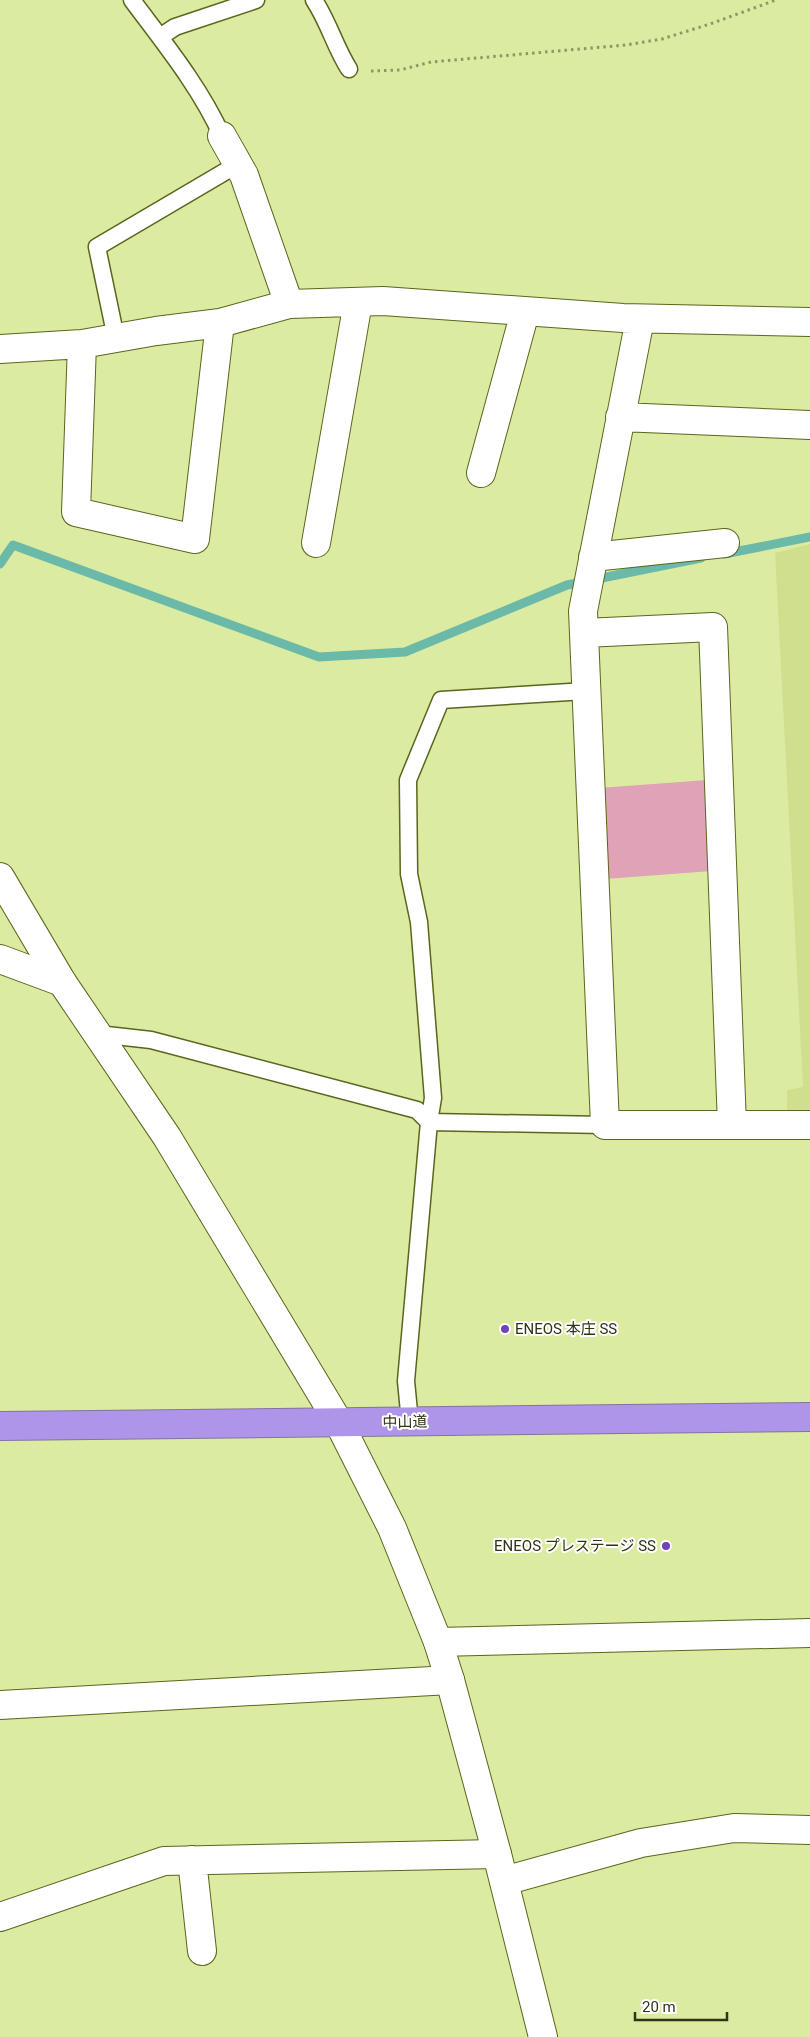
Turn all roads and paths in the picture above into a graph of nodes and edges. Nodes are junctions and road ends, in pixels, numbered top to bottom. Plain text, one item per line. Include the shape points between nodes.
1 (132, 0) edge
2 (256, 0) edge
3 (314, 0) edge
4 (776, 0) edge
5 (160, 36) junction
6 (349, 69) joint
7 (222, 136) joint
8 (238, 164) junction
9 (358, 302) junction
10 (289, 304) junction
11 (525, 312) junction
12 (640, 319) junction
13 (810, 322) edge
14 (220, 323) junction
15 (116, 338) junction
16 (82, 344) junction
17 (0, 349) edge
18 (620, 417) junction
19 (810, 425) edge
20 (481, 473) dead end
21 (316, 543) dead end
22 (725, 543) dead end
23 (590, 575) junction
24 (584, 633) junction
25 (586, 691) junction
26 (0, 878) edge
27 (0, 959) edge
28 (62, 982) junction
29 (98, 1034) junction
30 (429, 1122) junction
31 (732, 1125) junction
32 (810, 1125) edge
33 (605, 1126) junction
34 (810, 1417) edge
35 (410, 1422) junction
36 (339, 1423) junction
37 (0, 1426) edge
38 (810, 1633) edge
39 (438, 1642) junction
40 (450, 1680) junction
41 (0, 1705) edge
42 (810, 1830) edge
43 (497, 1854) junction
44 (192, 1860) junction
45 (504, 1881) junction
46 (0, 1918) edge
47 (202, 1951) dead end
48 (543, 2037) edge

1 - 5 lane
2 - 5 lane via 175,27
3 - 6 lane via 326,18
4 - 6 path via 662,39 626,45 432,62 400,70
5 - 7 lane via 214,116
7 - 8 street
8 - 10 street
8 - 15 lane via 97,247
9 - 10 street
9 - 11 street
9 - 21 street
10 - 14 street
11 - 12 street
11 - 20 street
12 - 13 street
12 - 18 street
14 - 15 street
14 - 16 street via 195,539 76,512
15 - 16 street
16 - 17 street
18 - 19 street
18 - 23 street
22 - 23 street
23 - 24 street via 583,611
24 - 25 street
24 - 31 street via 713,627
25 - 30 lane via 441,700 408,780 410,874 419,922 433,1098
25 - 33 street
26 - 28 street
27 - 28 street
28 - 29 street
29 - 30 lane via 151,1040 417,1110
29 - 36 street via 167,1137
30 - 33 lane
30 - 35 lane via 406,1381
31 - 32 street
31 - 33 street
34 - 35 highway, 中山道
35 - 36 highway, 中山道
36 - 37 highway, 中山道
36 - 39 street via 392,1528
38 - 39 street
39 - 40 street
40 - 41 street
40 - 43 street
42 - 45 street via 734,1828 641,1843
43 - 44 street
43 - 45 street
44 - 46 street via 164,1861
44 - 47 street
45 - 48 street

